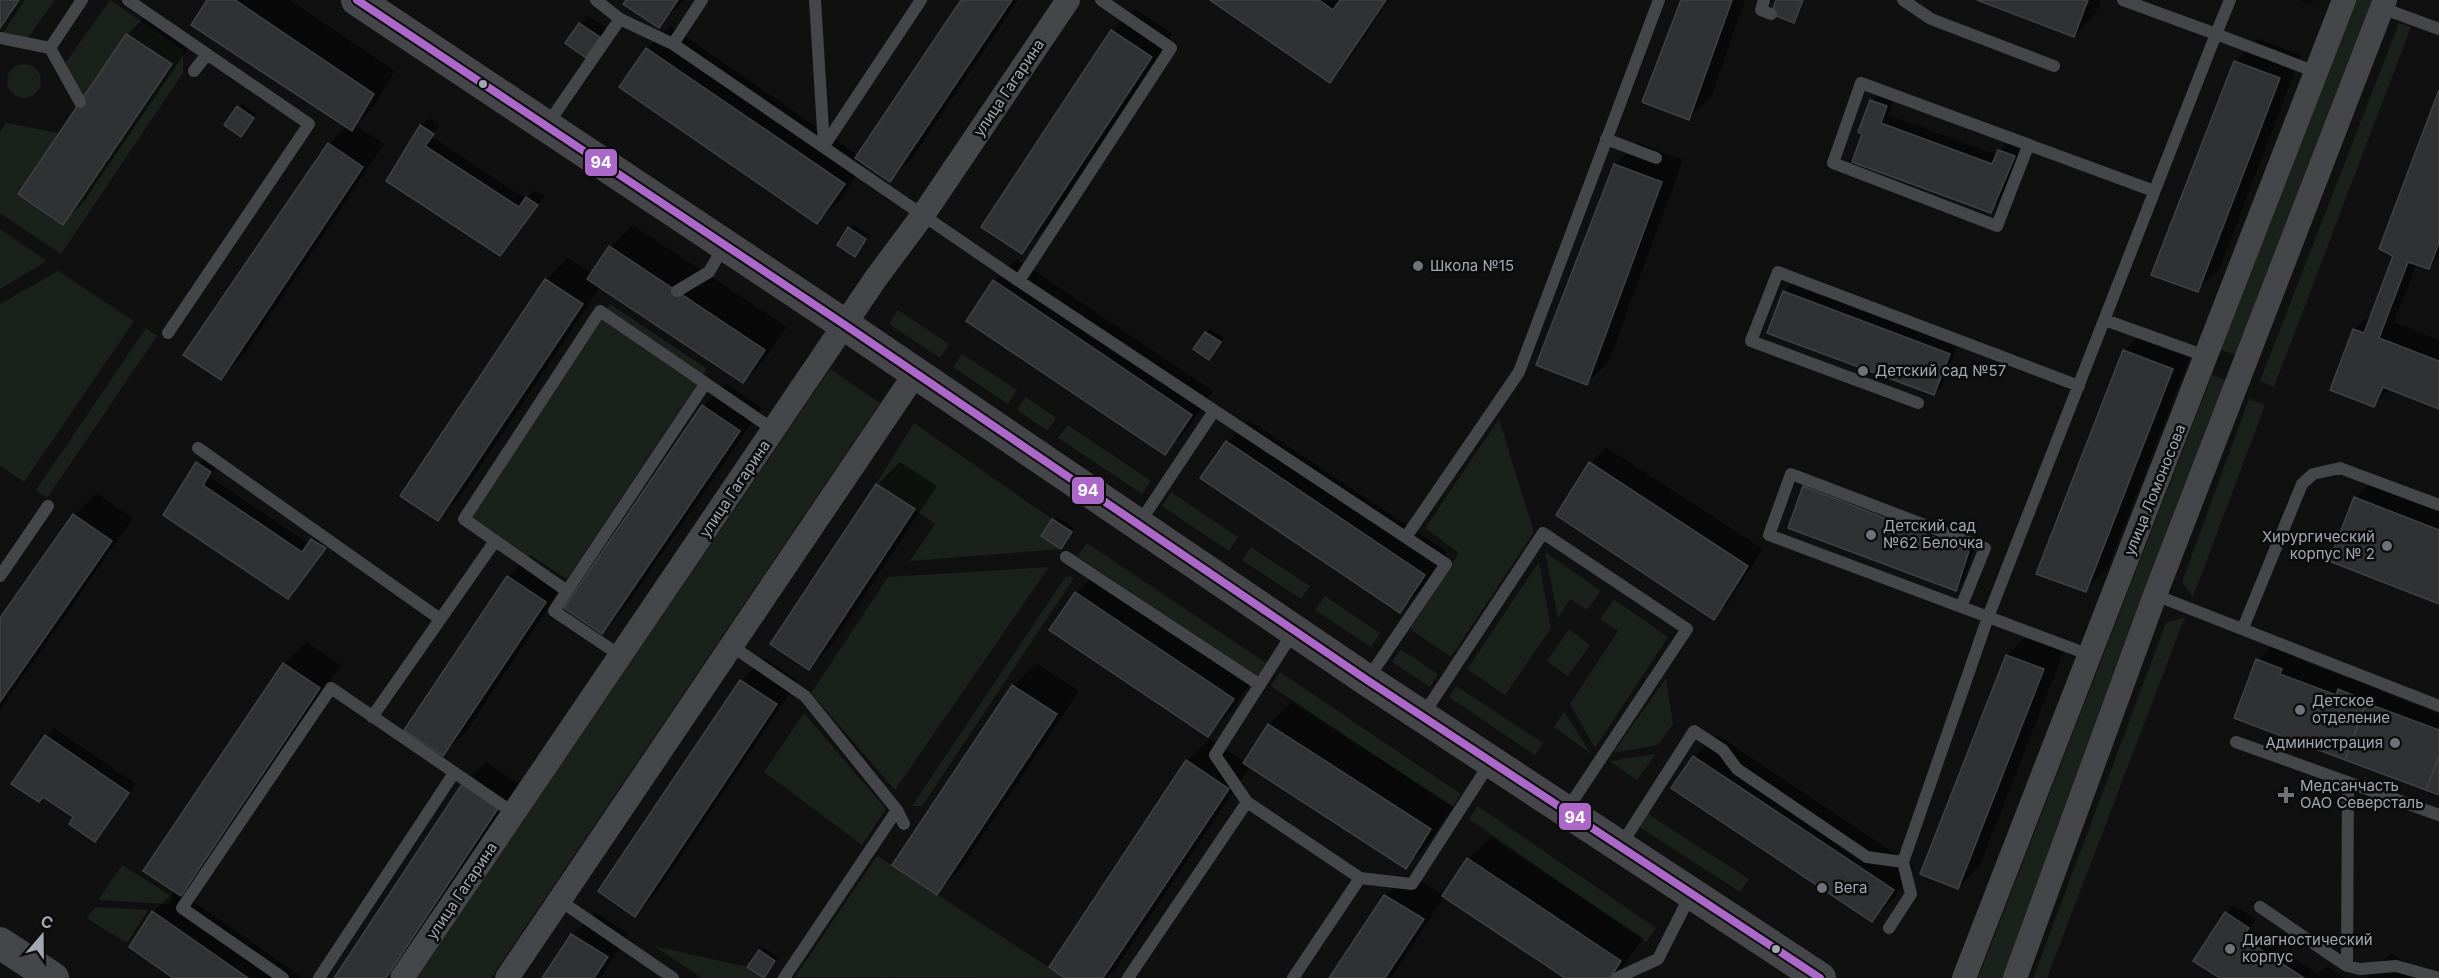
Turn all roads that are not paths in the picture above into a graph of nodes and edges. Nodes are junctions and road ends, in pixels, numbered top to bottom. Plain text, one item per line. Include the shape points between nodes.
1 (82, 0) edge
2 (128, 0) edge
3 (357, 0) edge
4 (596, 0) edge
5 (702, 0) edge
6 (814, 0) edge
7 (921, 0) edge
8 (1068, 0) edge
9 (1101, 0) edge
10 (1659, 0) edge
11 (1764, 0) edge
12 (1904, 0) edge
13 (2123, 0) edge
14 (2230, 0) edge
15 (2344, 0) edge
16 (2384, 4) edge
17 (1771, 14) dead end
18 (620, 19) junction
19 (2439, 29) edge
20 (2216, 34) junction
21 (0, 38) edge
22 (673, 44) junction
23 (50, 48) junction
24 (207, 54) junction
25 (2054, 66) dead end
26 (194, 71) dead end
27 (2316, 72) junction
28 (80, 102) dead end
29 (547, 125) junction
30 (1606, 139) junction
31 (824, 146) junction
32 (2028, 146) junction
33 (1656, 158) dead end
34 (2154, 191) junction
35 (923, 215) junction
36 (725, 245) junction
37 (1019, 281) junction
38 (677, 291) dead end
39 (2105, 320) junction
40 (845, 325) junction
41 (168, 333) dead end
42 (2208, 357) junction
43 (2244, 370) junction
44 (915, 374) junction
45 (705, 384) junction
46 (2079, 386) junction
47 (1918, 403) dead end
48 (1214, 411) junction
49 (774, 430) junction
50 (198, 448) dead end
51 (2439, 505) edge
52 (48, 506) dead end
53 (1137, 525) junction
54 (1406, 537) junction
55 (495, 541) junction
56 (1066, 557) dead end
57 (0, 576) edge
58 (567, 591) junction
59 (2155, 596) junction
60 (1961, 607) junction
61 (1988, 617) junction
62 (440, 619) junction
63 (2243, 628) junction
64 (1295, 630) junction
65 (733, 646) junction
66 (621, 656) junction
67 (2090, 656) junction
68 (1367, 680) junction
69 (1260, 685) junction
70 (2439, 706) edge
71 (1422, 716) junction
72 (372, 717) junction
73 (2236, 742) dead end
74 (1492, 760) junction
75 (454, 773) junction
76 (2348, 783) junction
77 (1247, 802) junction
78 (897, 810) junction
79 (1566, 811) junction
80 (515, 814) junction
81 (2439, 815) edge
82 (904, 824) dead end
83 (1621, 846) junction
84 (1903, 862) junction
85 (1360, 878) junction
86 (1691, 893) junction
87 (559, 900) junction
88 (2260, 907) dead end
89 (1888, 928) dead end
90 (0, 943) edge
91 (2347, 966) junction
92 (52, 978) edge
93 (283, 978) edge
94 (319, 978) edge
95 (402, 978) edge
96 (507, 978) edge
97 (673, 978) edge
98 (784, 978) edge
99 (1128, 978) edge
100 (1293, 978) edge
101 (1617, 978) edge
102 (1820, 978) edge
103 (1964, 978) edge
104 (2015, 978) edge
105 (2439, 978) edge

1 - 23 lane
2 - 24 lane
3 - 29 street
4 - 18 lane
5 - 22 lane
6 - 31 lane
7 - 31 lane
8 - 35 street, улица Гагарина
9 - 37 lane via 1172,48
10 - 30 lane
11 - 17 lane via 1761,10
12 - 25 lane via 1930,19
13 - 20 lane
14 - 20 lane
15 - 27 street, улица Ломоносова
16 - 19 lane
16 - 43 street
18 - 22 lane
18 - 29 lane
20 - 27 lane
20 - 34 lane
21 - 23 lane
22 - 31 lane
23 - 28 lane
24 - 26 lane
24 - 41 lane via 309,124
27 - 42 street, улица Ломоносова
29 - 36 street
30 - 33 lane
30 - 54 lane via 1519,372
31 - 35 lane
32 - 32 lane via 1997,226 1833,163 1861,83
32 - 34 lane
34 - 39 lane
35 - 37 lane
35 - 40 street, улица Гагарина
36 - 38 lane via 709,272
36 - 40 street
37 - 48 lane
39 - 42 lane
39 - 46 lane
40 - 44 street
40 - 49 street, улица Гагарина
42 - 43 street
42 - 67 street, улица Ломоносова
43 - 59 street
44 - 53 street
44 - 65 street
45 - 49 lane
45 - 55 lane via 600,311 464,519
45 - 58 lane
46 - 47 lane via 1778,272 1751,341
46 - 61 lane
48 - 53 lane
48 - 54 lane
49 - 66 street, улица Гагарина
50 - 62 lane
51 - 63 lane via 2340,468 2313,474 2302,483
52 - 57 lane
53 - 64 street
54 - 68 lane via 1446,564
55 - 58 lane
55 - 62 lane
56 - 69 lane
58 - 66 lane via 554,611
59 - 63 lane
59 - 104 street
60 - 60 lane via 1769,535 1791,474 1985,548
60 - 61 lane
61 - 67 lane
61 - 84 lane
62 - 72 lane
63 - 70 lane
64 - 68 street
64 - 69 lane
65 - 78 lane via 805,696
65 - 87 street
66 - 80 street, улица Гагарина
67 - 103 street, улица Ломоносова
68 - 71 street
69 - 77 lane via 1215,754
71 - 74 street
71 - 79 lane via 1543,533 1687,629
72 - 75 lane
72 - 93 lane via 331,688 182,908
73 - 76 lane
74 - 79 street
74 - 85 lane via 1412,885
75 - 80 lane
75 - 94 lane
76 - 81 lane
76 - 91 lane
77 - 85 lane
77 - 99 lane
78 - 82 lane
78 - 98 lane
79 - 83 street
80 - 95 street, улица Гагарина
83 - 84 lane via 1695,731 1723,750 1737,769 1867,857
83 - 86 street
84 - 89 lane via 1911,894
85 - 100 lane
86 - 101 lane via 1658,958
86 - 102 street
87 - 96 street
87 - 97 lane
88 - 91 lane
90 - 92 street
91 - 105 lane via 2396,966

